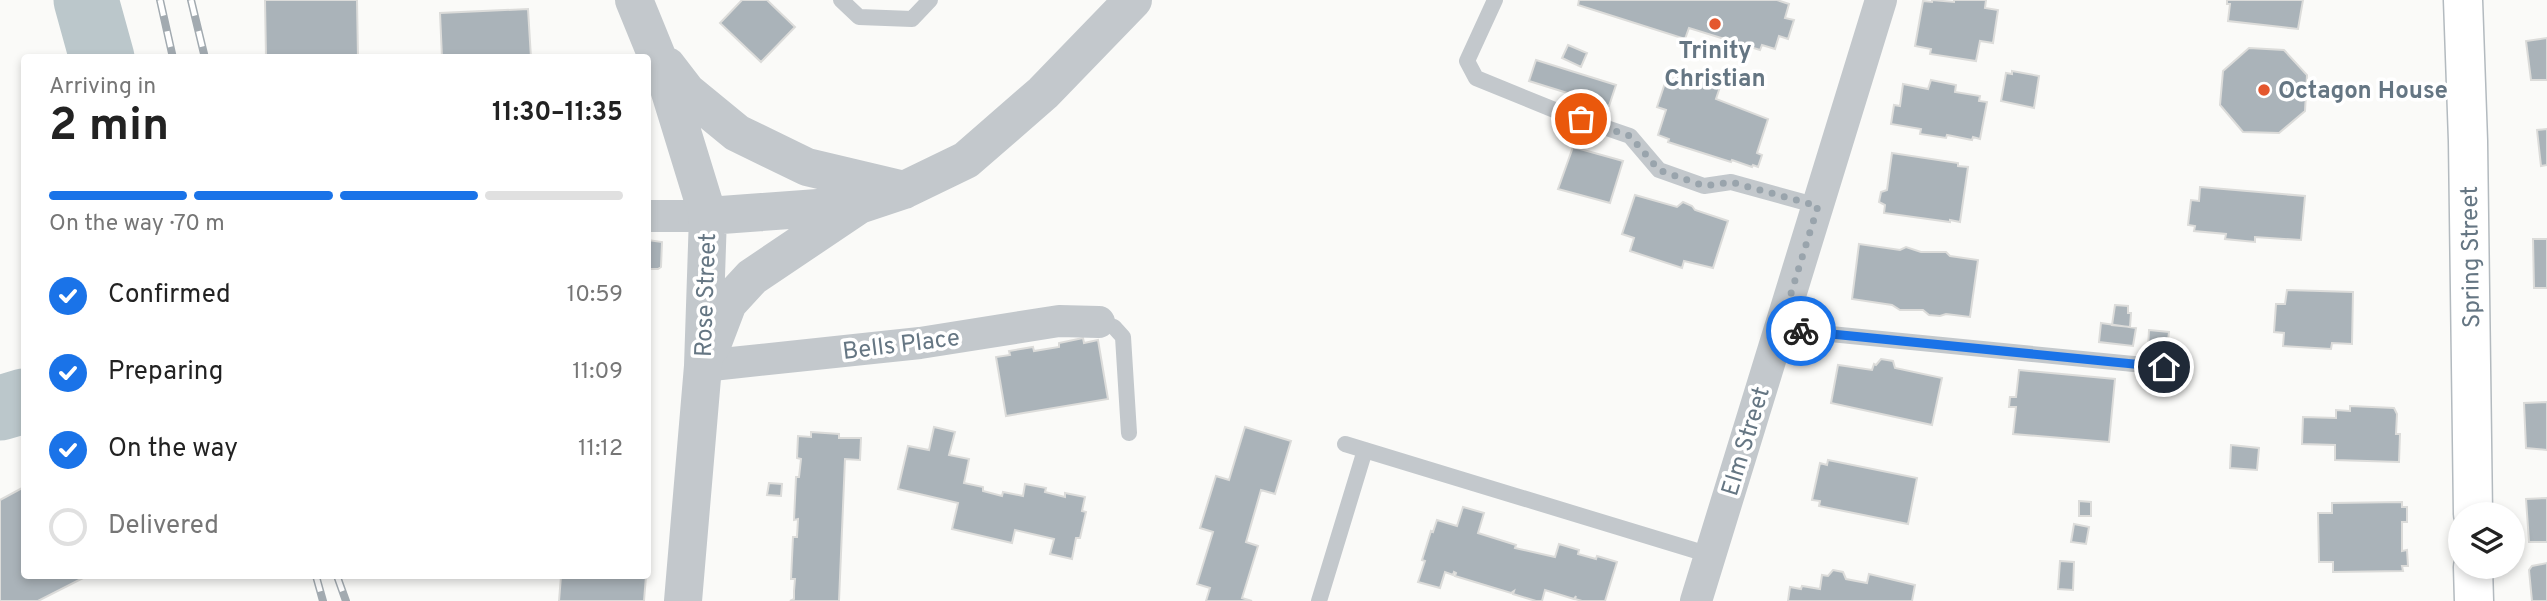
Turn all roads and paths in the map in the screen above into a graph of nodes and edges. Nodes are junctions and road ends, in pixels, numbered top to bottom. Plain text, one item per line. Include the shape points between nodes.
1 (634, 0) edge
2 (841, 0) edge
3 (930, 0) edge
4 (1133, 0) edge
5 (1495, 0) edge
6 (1881, 0) edge
7 (2463, 0) edge
8 (656, 53) junction
9 (904, 190) junction
10 (859, 205) junction
11 (1818, 206) junction
12 (651, 216) edge
13 (708, 216) junction
14 (1099, 321) joint
15 (1780, 329) junction
16 (703, 366) junction
17 (2164, 367) dead end
18 (1129, 433) dead end
19 (1345, 444) dead end
20 (1366, 450) junction
21 (2473, 502) edge
22 (1710, 555) junction
23 (2473, 579) edge
24 (683, 601) edge
25 (1319, 601) edge
26 (1696, 601) edge
27 (2474, 601) edge

1 - 8 street, Rose Street
2 - 3 lane via 859,18 912,19
4 - 9 street via 1043,93 965,160
5 - 11 lane via 1467,61 1476,78 1630,136 1659,170 1704,186 1731,182
6 - 11 street, Elm Street
7 - 21 main road, Spring Street
8 - 9 street via 687,92 737,133 807,167
8 - 13 street, Rose Street
9 - 10 street
10 - 13 street
10 - 16 street via 752,277 728,303
11 - 15 street, Elm Street
12 - 13 street
13 - 16 street, Rose Street
14 - 16 street, Bells Place via 1059,321 920,343
14 - 18 lane via 1114,327 1122,337
15 - 17 lane
15 - 22 street, Elm Street
16 - 24 street, Rose Street
19 - 20 lane
20 - 22 lane
20 - 25 lane
22 - 26 street, Elm Street
23 - 27 main road

